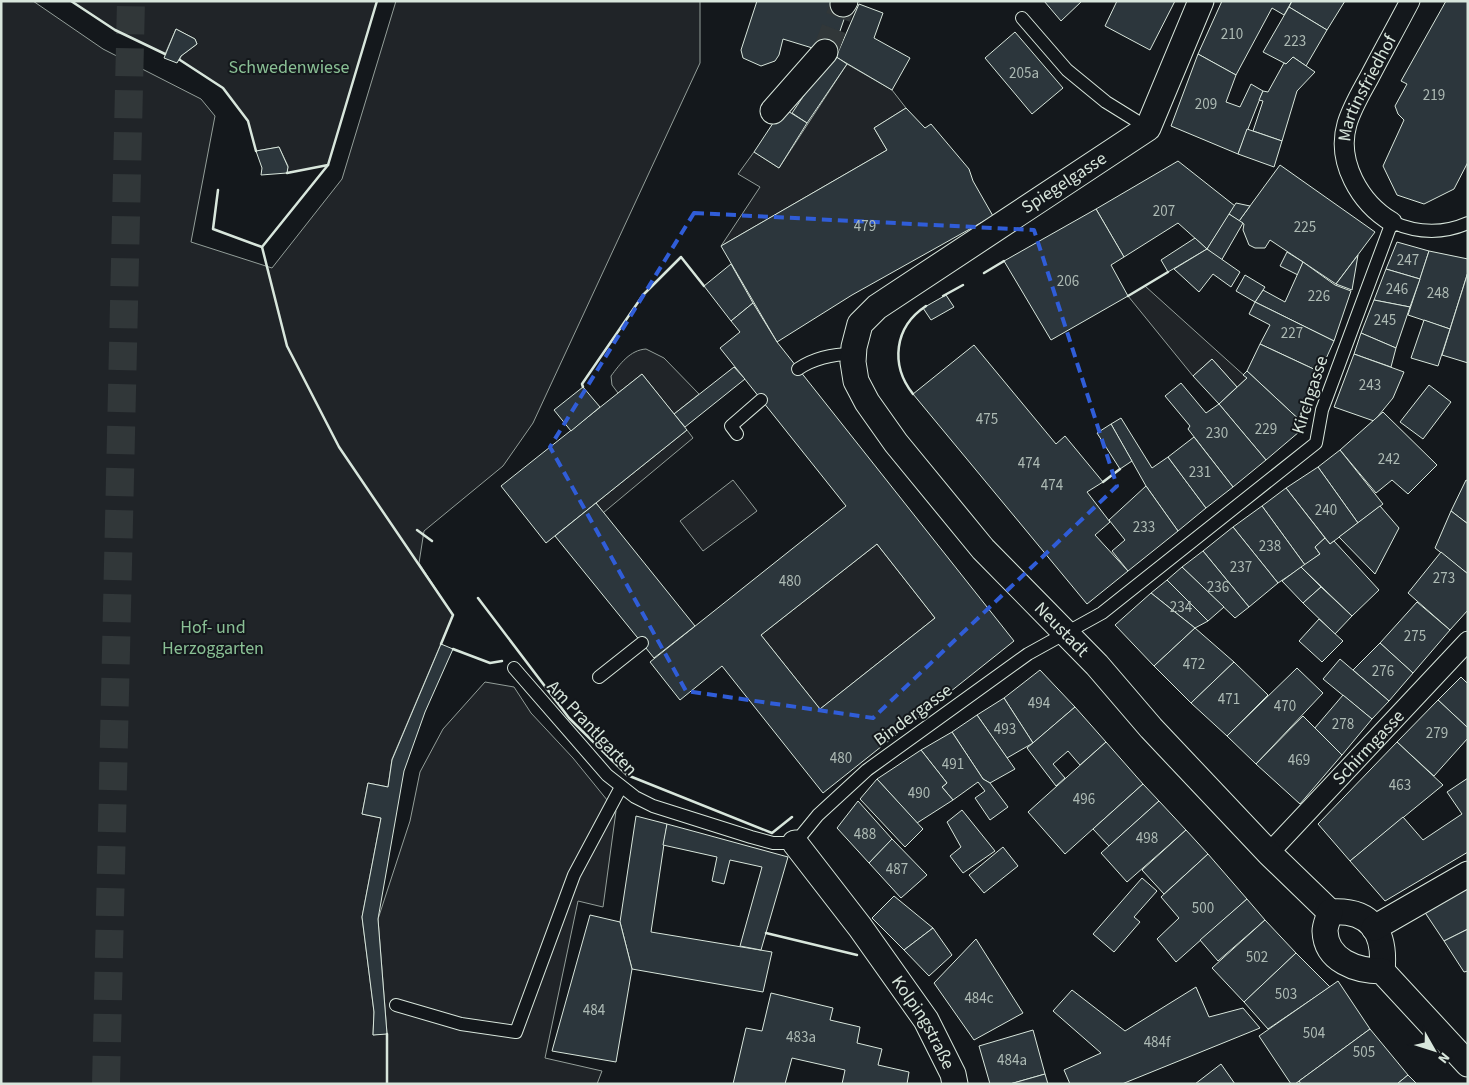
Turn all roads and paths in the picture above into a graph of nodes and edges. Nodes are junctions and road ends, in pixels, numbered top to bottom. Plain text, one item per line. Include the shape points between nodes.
1 (1201, 1) edge
2 (1410, 1) edge
3 (1022, 18) dead end
4 (825, 52) tunnel mouth
5 (773, 111) dead end
6 (1148, 128) junction
7 (1392, 222) junction
8 (1468, 223) edge
9 (867, 317) joint
10 (853, 354) junction
11 (798, 369) dead end
12 (761, 400) dead end
13 (737, 434) dead end
14 (1066, 633) junction
15 (1468, 641) edge
16 (642, 642) dead end
17 (514, 668) dead end
18 (599, 677) dead end
19 (621, 787) junction
20 (795, 843) junction
21 (1269, 853) junction
22 (1468, 874) edge
23 (1330, 912) junction
24 (1374, 928) junction
25 (1382, 971) junction
26 (396, 1005) dead end
27 (1468, 1064) edge
28 (955, 1084) edge

1 - 6 street
2 - 7 street, Martinsfriedhof via 1346,125 1347,163 1357,189 1366,202
3 - 6 lane via 1067,70 1106,102
4 - 5 street
6 - 9 street, Spiegelgasse via 915,280
7 - 8 lane via 1413,230 1431,232
7 - 14 lane, Kirchgasse via 1325,402 1316,443 1102,613
9 - 10 street, Neustadt via 856,334
10 - 11 lane via 822,358
10 - 14 street, Neustadt via 856,381 896,443 983,549
12 - 13 lane via 731,426
14 - 20 lane, Bindergasse via 1028,654 867,770 818,815
14 - 21 street, Neustadt
15 - 21 street, Schirmgasse
16 - 18 lane
17 - 19 lane, Am Prantlgarten
19 - 20 lane, Am Prantlgarten via 653,806 773,843
19 - 26 lane via 574,875 516,1032 461,1024
20 - 28 street, Kolpingstraße via 926,1020
21 - 23 street, Neustadt
22 - 24 street
23 - 24 street via 1348,911 1364,917
23 - 25 street via 1325,930 1329,947 1344,964 1364,971
24 - 25 street via 1380,935 1384,953
25 - 27 street

